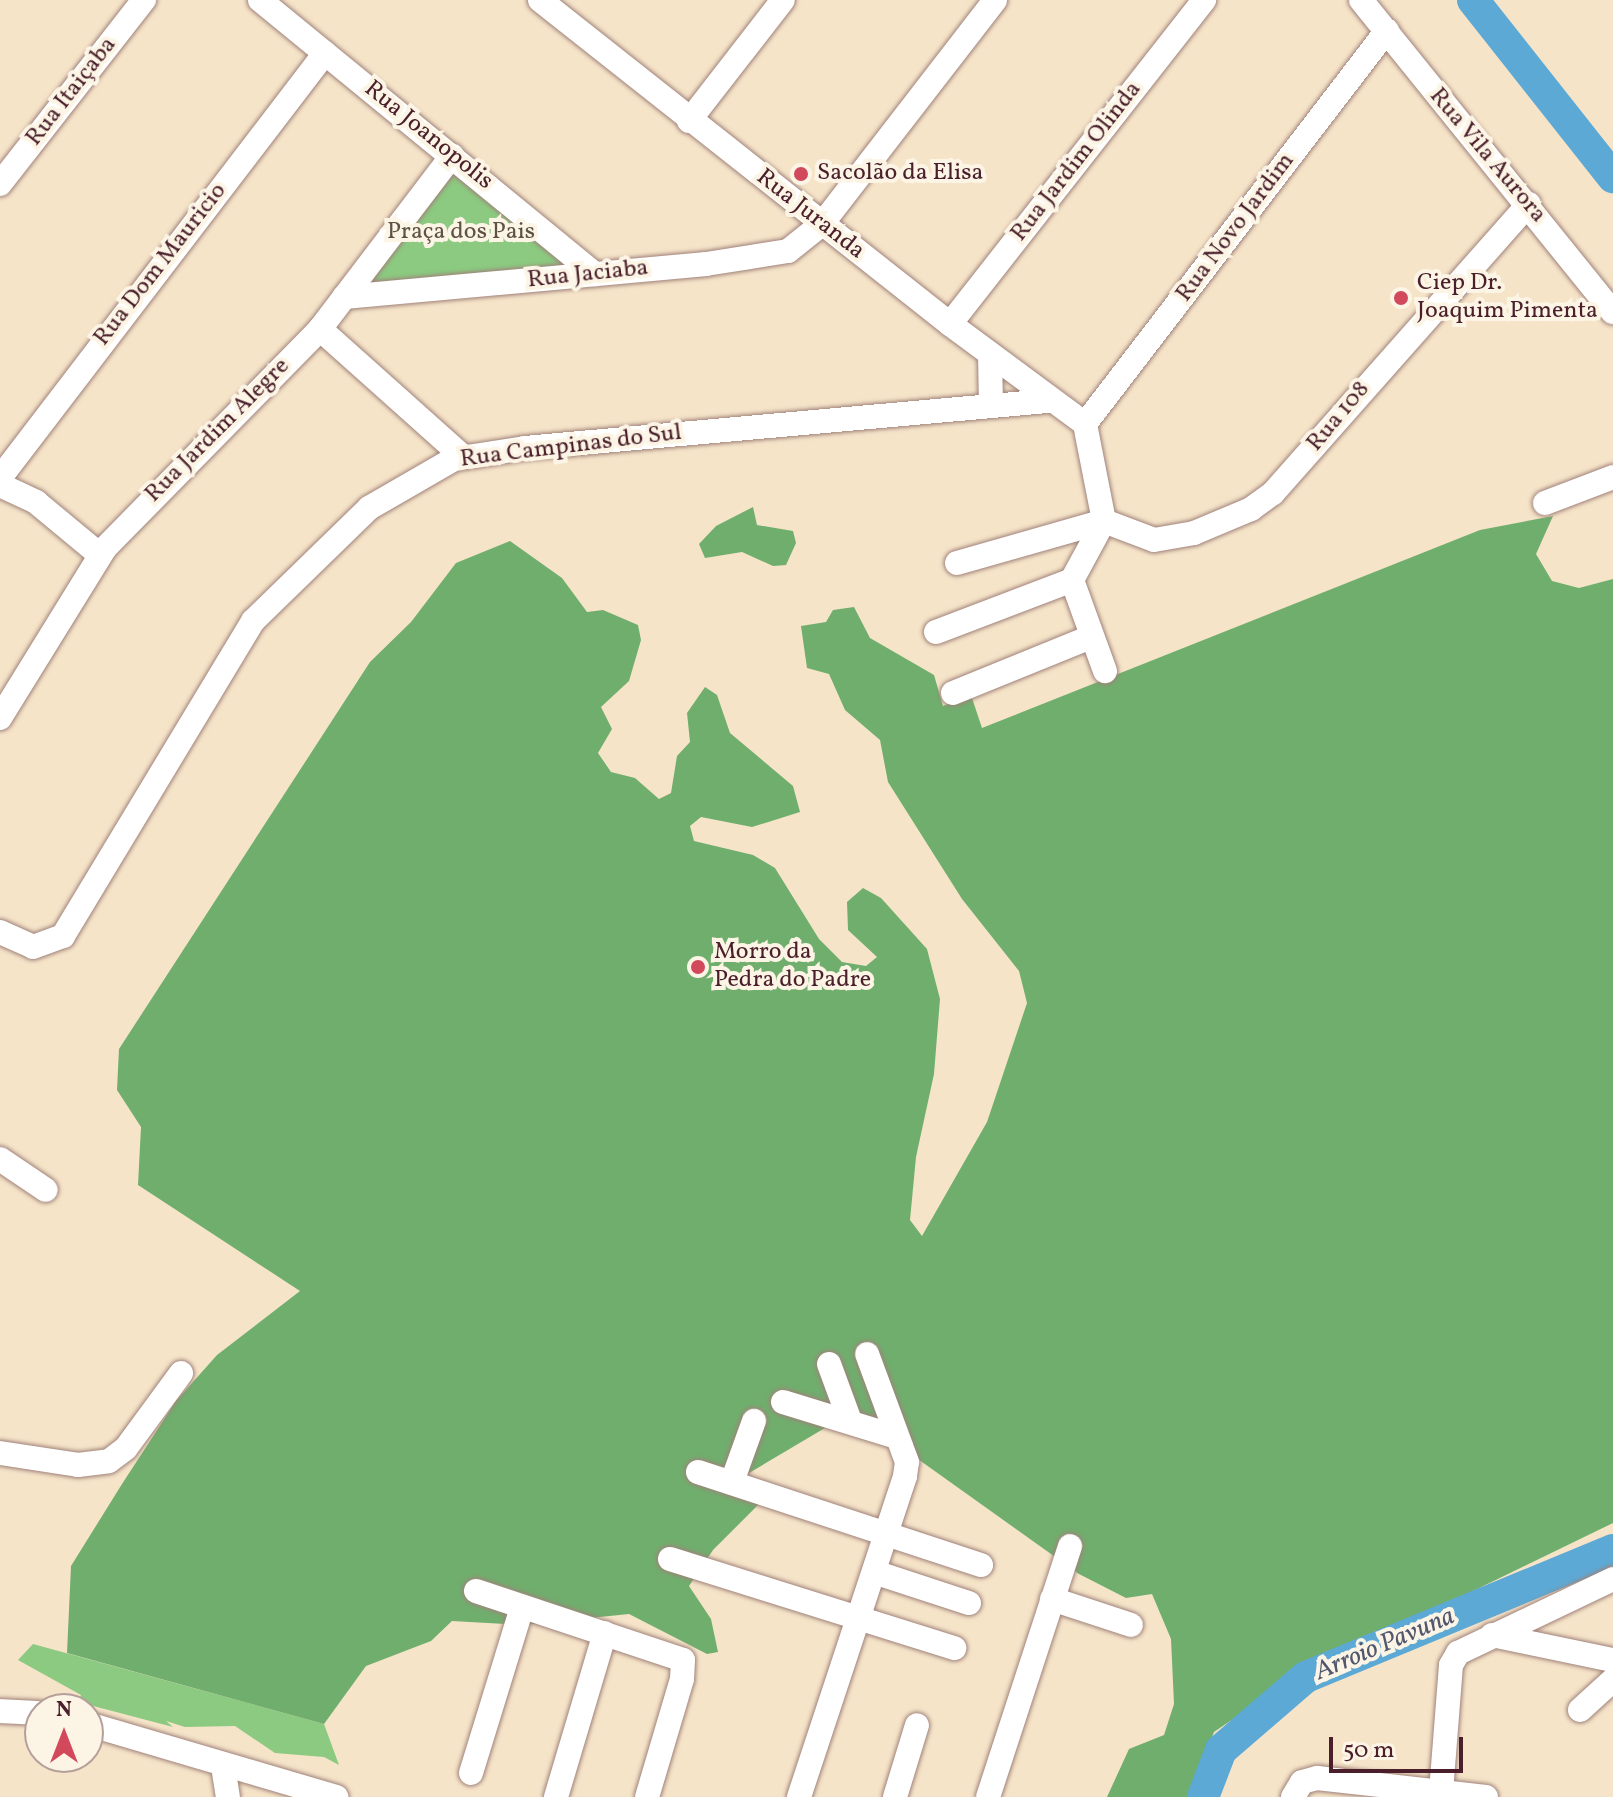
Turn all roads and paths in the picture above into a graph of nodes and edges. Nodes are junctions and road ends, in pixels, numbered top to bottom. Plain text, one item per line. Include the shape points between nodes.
1 (144, 0) edge
2 (260, 0) edge
3 (783, 0) edge
4 (995, 0) edge
5 (1204, 0) edge
6 (1361, 0) edge
7 (556, 5) edge
8 (1387, 31) junction
9 (325, 53) junction
10 (689, 121) junction
11 (452, 156) junction
12 (0, 184) edge
13 (1529, 204) junction
14 (822, 224) junction
15 (595, 274) junction
16 (344, 297) junction
17 (1613, 312) edge
18 (950, 324) junction
19 (320, 329) junction
20 (990, 354) junction
21 (1048, 401) junction
22 (991, 406) junction
23 (1085, 424) junction
24 (462, 456) junction
25 (1613, 477) edge
26 (0, 478) edge
27 (0, 485) edge
28 (1545, 503) dead end
29 (1104, 521) junction
30 (100, 555) junction
31 (957, 563) dead end
32 (1072, 580) junction
33 (936, 632) dead end
34 (1091, 637) junction
35 (1105, 671) dead end
36 (953, 693) dead end
37 (0, 718) edge
38 (0, 932) edge
39 (0, 1159) edge
40 (46, 1190) dead end
41 (867, 1354) dead end
42 (829, 1364) dead end
43 (181, 1373) dead end
44 (783, 1402) dead end
45 (754, 1421) dead end
46 (850, 1421) junction
47 (897, 1437) junction
48 (0, 1453) edge
49 (698, 1472) dead end
50 (732, 1482) junction
51 (886, 1533) junction
52 (1070, 1546) dead end
53 (670, 1559) dead end
54 (981, 1565) dead end
55 (874, 1572) junction
56 (1613, 1579) edge
57 (476, 1591) dead end
58 (1052, 1599) junction
59 (969, 1603) dead end
60 (522, 1607) junction
61 (859, 1619) junction
62 (1131, 1625) dead end
63 (605, 1633) junction
64 (1492, 1635) junction
65 (954, 1648) dead end
66 (1613, 1660) edge
67 (1613, 1680) edge
68 (1580, 1710) dead end
69 (0, 1711) edge
70 (24, 1712) edge
71 (917, 1725) dead end
72 (104, 1729) edge
73 (223, 1766) junction
74 (471, 1773) dead end
75 (1441, 1792) junction
76 (228, 1797) edge
77 (336, 1797) edge
78 (556, 1797) edge
79 (647, 1797) edge
80 (799, 1797) edge
81 (895, 1797) edge
82 (988, 1797) edge
83 (1293, 1797) edge
84 (1486, 1797) edge

1 - 12 street, Rua Itaiçaba
2 - 9 street, Rua Joanopolis
3 - 10 street
4 - 14 street, Rua Jaciaba
5 - 18 street, Rua Jardim Olinda
6 - 8 street, Rua Vila Aurora
7 - 10 street, Rua Juranda
8 - 13 street, Rua Vila Aurora
8 - 23 street, Rua Novo Jardim
9 - 11 street, Rua Joanopolis
9 - 26 street, Rua Dom Mauricio
10 - 14 street, Rua Juranda
11 - 15 street, Rua Joanopolis
11 - 16 street, Rua Jardim Alegre
13 - 17 street, Rua Vila Aurora
13 - 29 street, Rua 108 via 1273,493 1231,519 1173,538 1141,538
14 - 15 street, Rua Jaciaba via 788,251 763,258
14 - 18 street, Rua Juranda
15 - 16 street, Rua Jaciaba
16 - 19 street, Rua Jardim Alegre
18 - 20 street, Rua Juranda
19 - 24 street
19 - 30 street, Rua Jardim Alegre
20 - 21 street, Rua Juranda
20 - 22 street
21 - 22 street, Rua Campinas do Sul
21 - 23 street, Rua Juranda
22 - 24 street, Rua Campinas do Sul
23 - 29 street
24 - 38 street, Rua Campinas do Sul via 369,508 253,621 63,936 33,947
25 - 28 street
27 - 30 street via 36,502
29 - 31 street
29 - 32 street
30 - 37 street, Rua Jardim Alegre
32 - 33 street
32 - 34 street
34 - 35 street
34 - 36 street
39 - 40 street
41 - 47 street
42 - 46 street
43 - 48 street via 126,1448 109,1461 78,1465
44 - 46 street
45 - 50 street
46 - 47 street
47 - 51 street via 907,1462
49 - 50 street
50 - 51 street
51 - 54 street
51 - 55 street
52 - 58 street
53 - 61 street
55 - 59 street
55 - 61 street
56 - 64 street
57 - 60 street
58 - 62 street
58 - 82 street
60 - 63 street
60 - 74 street
61 - 65 street
61 - 80 street
63 - 78 street
63 - 79 street via 683,1660
64 - 66 street
64 - 75 street via 1462,1649 1451,1665
67 - 68 street
69 - 70 street
71 - 81 street
72 - 73 street
73 - 76 street
73 - 77 street
75 - 83 street via 1317,1778 1302,1782
75 - 84 street

